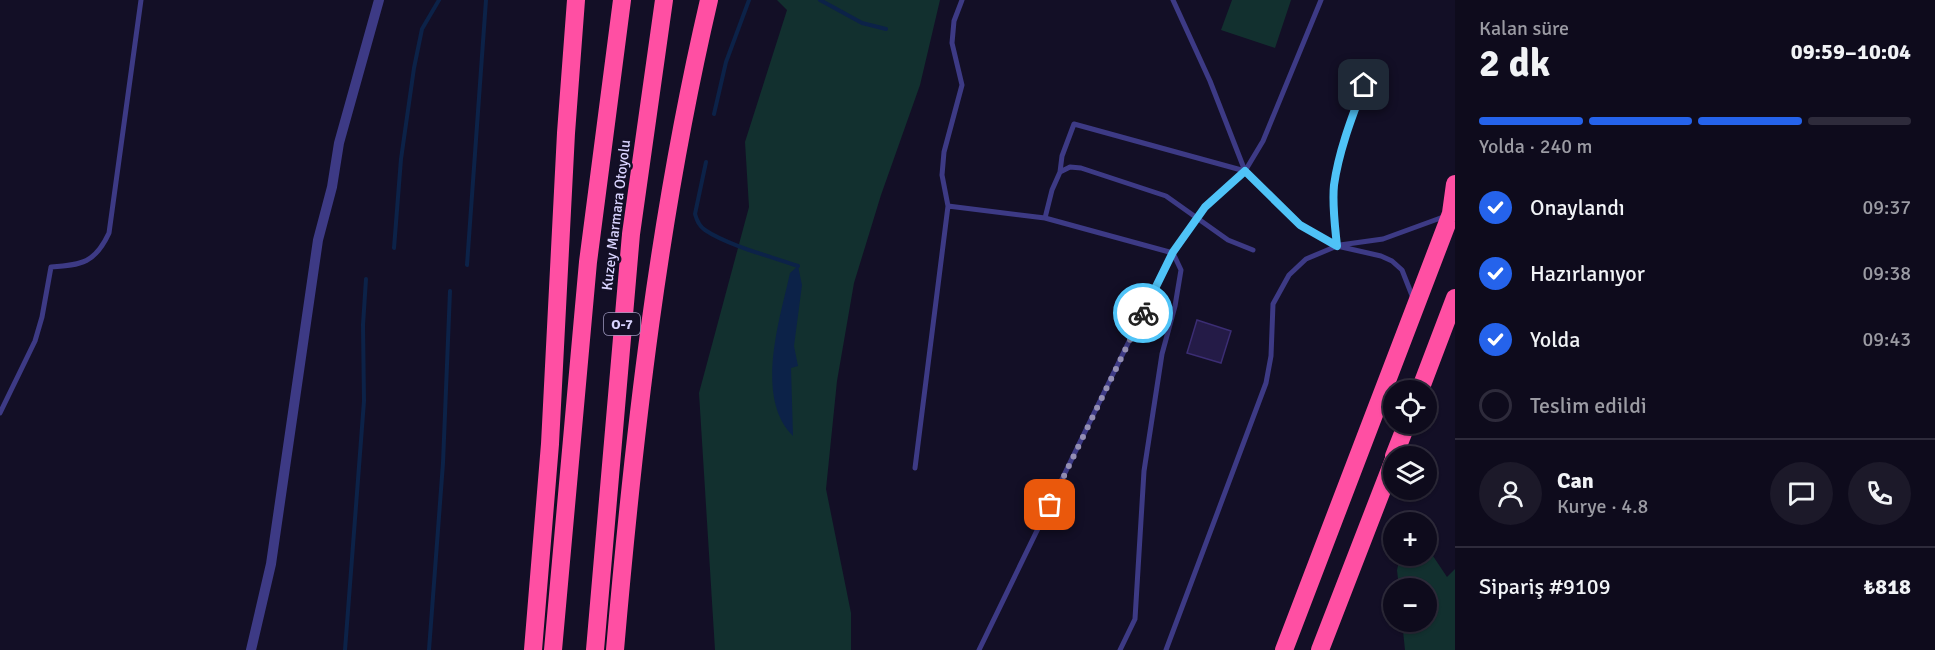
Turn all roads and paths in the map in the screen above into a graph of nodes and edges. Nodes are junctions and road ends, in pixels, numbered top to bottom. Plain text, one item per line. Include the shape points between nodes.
1 (141, 0) edge
2 (379, 0) edge
3 (567, 0) edge
4 (576, 0) edge
5 (622, 0) edge
6 (664, 0) edge
7 (709, 0) edge
8 (962, 0) edge
9 (1173, 0) edge
10 (1321, 0) edge
11 (1371, 64) dead end
12 (569, 91) junction
13 (1245, 171) junction
14 (1060, 172) junction
15 (1455, 184) edge
16 (948, 206) junction
17 (1453, 209) edge
18 (1045, 218) junction
19 (1197, 219) junction
20 (1337, 246) junction
21 (1253, 250) dead end
22 (1173, 252) junction
23 (1455, 298) edge
24 (1415, 306) junction
25 (1424, 380) edge
26 (0, 413) edge
27 (915, 468) dead end
28 (1383, 486) edge
29 (251, 650) edge
30 (533, 650) edge
31 (553, 650) edge
32 (595, 650) edge
33 (615, 650) edge
34 (979, 650) edge
35 (1120, 650) edge
36 (1166, 650) edge
37 (1284, 650) edge
38 (1320, 650) edge

1 - 26 lane via 109,233 88,261 77,266 51,267 35,341
2 - 29 street via 339,143 318,240 271,564
3 - 12 highway
4 - 12 highway
5 - 31 highway, Kuzey Marmara Otoyolu / O-7 via 588,261
6 - 32 highway, Kuzey Marmara Otoyolu / O-7 via 631,234
7 - 33 highway via 675,165 647,333
8 - 16 lane via 954,21 952,43 962,85 944,152 942,175
9 - 13 lane
10 - 13 lane via 1263,141
11 - 20 lane via 1348,127 1334,185
12 - 30 highway via 551,433
13 - 14 lane via 1074,124
13 - 19 lane
13 - 20 lane via 1300,225
14 - 18 lane
14 - 19 lane via 1070,167 1081,168 1120,180 1166,196
15 - 17 highway
16 - 18 lane
16 - 27 lane
17 - 20 lane via 1383,239
17 - 24 highway
18 - 22 lane
19 - 21 lane via 1228,240
19 - 22 lane
20 - 24 lane via 1392,261 1402,270
20 - 36 lane via 1306,259 1289,275 1273,304 1272,356 1266,383
22 - 34 lane
22 - 35 lane via 1181,270 1162,354 1144,471 1135,619
23 - 25 highway
24 - 37 highway
28 - 38 highway

